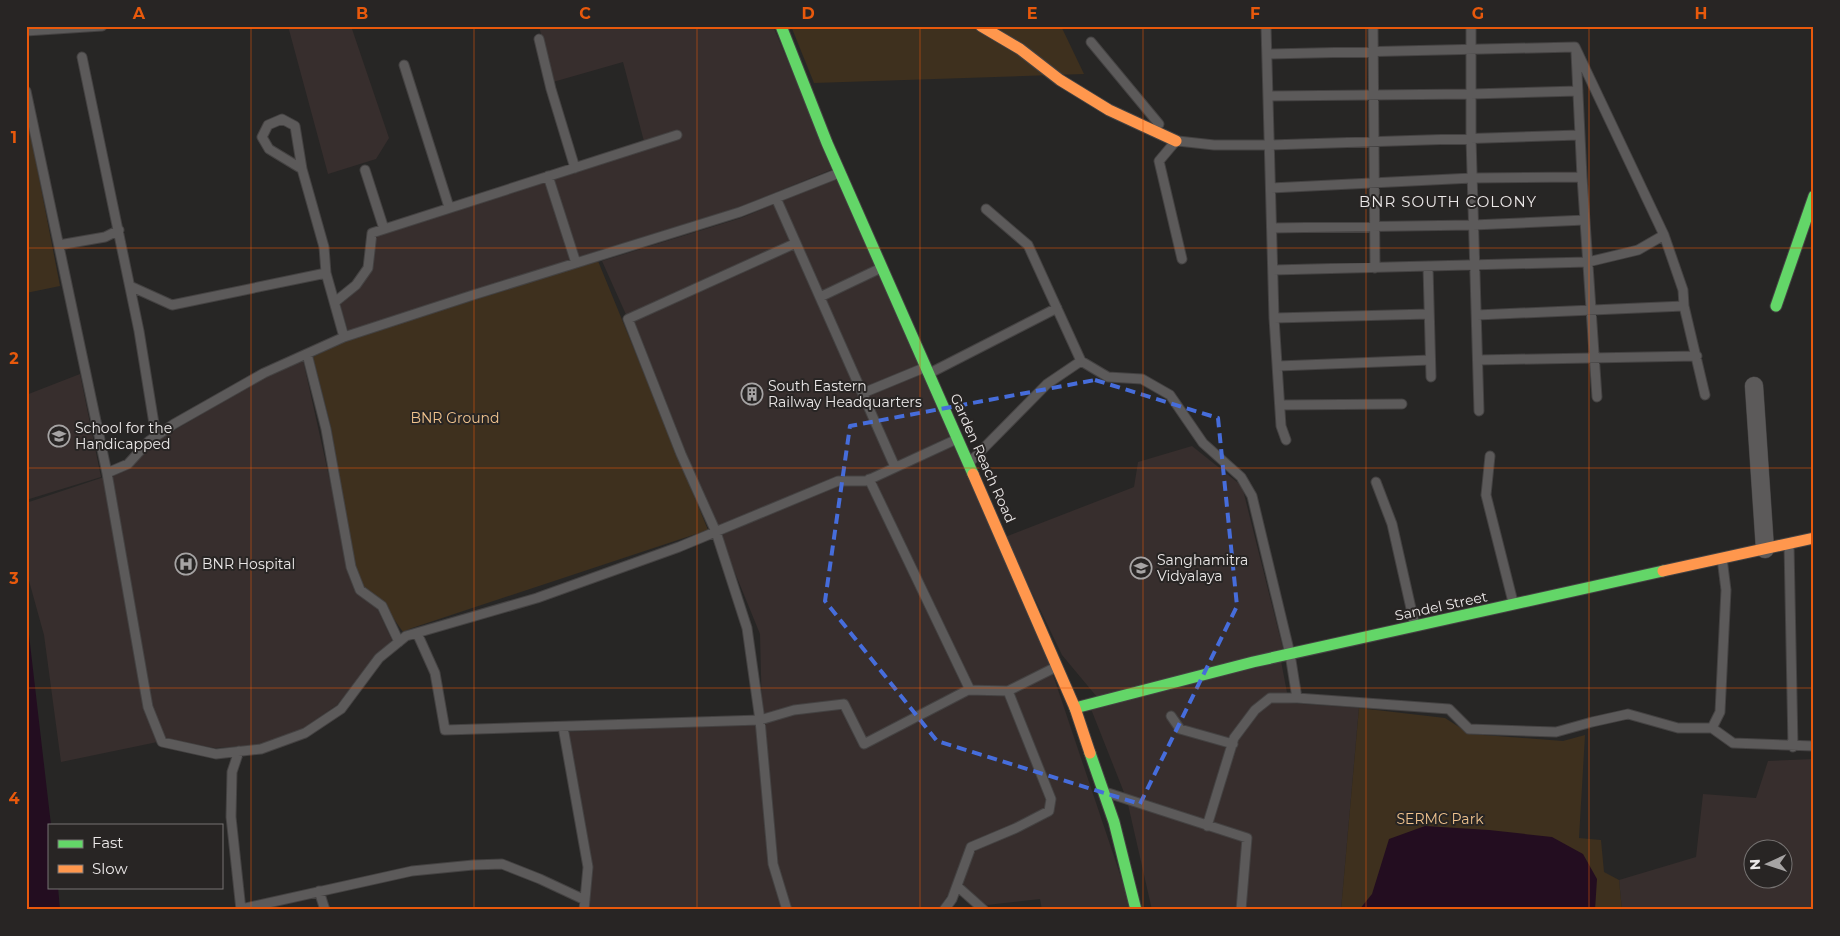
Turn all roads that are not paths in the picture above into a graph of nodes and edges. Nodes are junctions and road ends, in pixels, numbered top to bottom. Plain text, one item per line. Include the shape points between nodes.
1 (102, 26) edge
2 (782, 26) edge
3 (981, 26) edge
4 (1266, 26) edge
5 (1373, 26) edge
6 (1471, 26) edge
7 (26, 31) edge
8 (539, 39) dead end
9 (1091, 42) dead end
10 (1575, 47) junction
11 (1472, 48) junction
12 (1373, 51) junction
13 (1267, 54) junction
14 (82, 57) dead end
15 (404, 65) dead end
16 (26, 91) edge
17 (1578, 91) junction
18 (1471, 94) junction
19 (1373, 95) junction
20 (1268, 96) junction
21 (677, 135) dead end
22 (1579, 135) junction
23 (1471, 138) junction
24 (1176, 141) junction
25 (1374, 141) junction
26 (1270, 144) junction
27 (575, 168) junction
28 (302, 170) junction
29 (365, 170) dead end
30 (840, 172) junction
31 (548, 176) junction
32 (1582, 177) junction
33 (1472, 178) junction
34 (1374, 182) junction
35 (1271, 188) junction
36 (1814, 196) edge
37 (776, 198) junction
38 (449, 207) junction
39 (986, 209) dead end
40 (1585, 220) junction
41 (1473, 225) junction
42 (1374, 227) junction
43 (1272, 228) junction
44 (384, 229) junction
45 (119, 230) junction
46 (1664, 235) junction
47 (796, 243) junction
48 (59, 245) junction
49 (1182, 259) dead end
50 (1588, 262) junction
51 (576, 263) junction
52 (1475, 266) junction
53 (882, 267) junction
54 (1428, 267) junction
55 (1375, 268) junction
56 (1273, 270) junction
57 (326, 273) junction
58 (130, 286) junction
59 (820, 297) junction
60 (334, 302) junction
61 (1684, 306) junction
62 (1776, 306) dead end
63 (1057, 308) junction
64 (1591, 310) junction
65 (1429, 314) junction
66 (1477, 315) junction
67 (1274, 318) junction
68 (344, 337) junction
69 (307, 354) junction
70 (1697, 356) junction
71 (1595, 358) junction
72 (1430, 360) junction
73 (1478, 360) junction
74 (1081, 361) junction
75 (1278, 366) junction
76 (928, 370) junction
77 (1431, 377) dead end
78 (1754, 386) dead end
79 (863, 393) junction
80 (1705, 395) dead end
81 (1597, 397) dead end
82 (1402, 404) dead end
83 (1280, 405) junction
84 (1479, 411) dead end
85 (156, 436) junction
86 (958, 438) junction
87 (1286, 440) dead end
88 (1490, 456) dead end
89 (969, 463) junction
90 (895, 467) junction
91 (107, 473) junction
92 (869, 479) junction
93 (1376, 482) dead end
94 (716, 532) junction
95 (1814, 538) edge
96 (1789, 544) junction
97 (1765, 549) junction
98 (1722, 558) junction
99 (1514, 605) junction
100 (1415, 626) junction
101 (417, 633) junction
102 (399, 642) junction
103 (1290, 654) junction
104 (1058, 667) junction
105 (970, 690) junction
106 (1008, 691) junction
107 (1297, 698) junction
108 (1075, 708) junction
109 (1171, 716) dead end
110 (760, 720) junction
111 (563, 727) junction
112 (1712, 728) junction
113 (1233, 744) junction
114 (1793, 746) junction
115 (1814, 746) edge
116 (239, 751) junction
117 (1104, 792) junction
118 (1207, 826) junction
119 (957, 886) junction
120 (319, 891) junction
121 (584, 905) edge
122 (241, 909) edge
123 (325, 910) edge
124 (787, 910) edge
125 (944, 910) edge
126 (984, 910) edge
127 (1136, 910) edge
128 (1241, 910) edge

1 - 7 lane
2 - 30 street, Garden Reach Road
3 - 24 street via 1109,110
4 - 13 lane
5 - 12 lane
6 - 11 lane
8 - 27 lane
9 - 24 lane via 1155,121
10 - 11 lane
10 - 17 lane
10 - 46 lane
11 - 12 lane
11 - 18 lane
12 - 13 lane
12 - 19 lane
13 - 20 lane
14 - 45 lane
15 - 38 lane
16 - 48 lane
17 - 18 lane
17 - 22 lane
18 - 19 lane
18 - 23 lane
19 - 20 lane
19 - 25 lane
20 - 26 lane
21 - 27 lane
22 - 23 lane
22 - 32 lane
23 - 25 lane
23 - 33 lane
24 - 26 lane via 1214,145
24 - 49 lane via 1159,162
25 - 26 lane
25 - 34 lane
26 - 35 lane
27 - 31 lane
28 - 28 lane via 269,149 262,137 268,125 282,119 295,126
28 - 57 lane via 324,247
29 - 44 lane
30 - 37 lane
30 - 53 street, Garden Reach Road
31 - 38 lane
31 - 51 lane
32 - 33 lane
32 - 40 lane
33 - 34 lane
33 - 41 lane
34 - 35 lane
34 - 42 lane
35 - 43 lane
36 - 62 street
37 - 47 lane
37 - 51 lane
38 - 44 lane
39 - 63 lane via 1028,245
40 - 41 lane
40 - 50 lane
41 - 42 lane
41 - 52 lane
42 - 43 lane
42 - 55 lane
43 - 56 lane
44 - 60 lane via 372,233 368,268 356,285
45 - 48 lane via 105,237
45 - 58 lane
46 - 50 lane via 1638,250
46 - 61 lane via 1683,290
47 - 59 lane
47 - 94 lane via 628,319 681,454
48 - 91 lane
50 - 52 lane
50 - 64 lane
51 - 68 lane
52 - 54 lane
52 - 66 lane
53 - 59 lane
53 - 76 street, Garden Reach Road
54 - 55 lane
54 - 65 lane
55 - 56 lane
56 - 67 lane
57 - 58 lane via 172,305
57 - 60 lane
58 - 85 lane
59 - 79 lane
60 - 68 lane
61 - 64 lane
61 - 70 lane
63 - 74 lane
63 - 76 lane
64 - 66 lane
64 - 71 lane
65 - 67 lane
65 - 72 lane
66 - 73 lane
67 - 75 lane
68 - 69 lane
69 - 85 lane via 264,373
69 - 102 lane via 326,429 351,567 360,590 382,606
70 - 71 lane
70 - 80 lane
71 - 73 lane
71 - 81 lane
72 - 75 lane
72 - 77 lane
73 - 84 lane
74 - 89 lane via 1047,384
74 - 103 lane via 1108,377 1142,379 1170,395 1203,443 1241,477 1252,496
75 - 83 lane
76 - 79 lane
76 - 86 street, Garden Reach Road
78 - 97 street
79 - 90 lane
82 - 83 lane
83 - 87 lane
85 - 91 lane via 128,464
86 - 89 street, Garden Reach Road
86 - 90 lane
88 - 99 lane via 1486,495
89 - 104 street, Garden Reach Road
90 - 92 lane
91 - 116 lane via 148,707 162,742 216,754
92 - 94 lane via 838,481
92 - 105 lane
93 - 100 lane via 1392,524
94 - 101 lane via 536,598
94 - 110 lane via 747,628
95 - 96 street, Sandel Street
96 - 97 street, Sandel Street
96 - 114 lane
97 - 98 street, Sandel Street
98 - 99 street, Sandel Street
98 - 112 lane via 1726,590 1720,712
99 - 100 street, Sandel Street
100 - 103 street, Sandel Street
101 - 102 lane
101 - 111 lane via 434,673 445,730
102 - 116 lane via 379,658 341,709 305,733 261,749
103 - 107 lane
103 - 108 street, Sandel Street
104 - 106 lane
104 - 108 street, Garden Reach Road
105 - 106 lane
105 - 110 lane via 864,744 844,704 794,710
106 - 119 lane via 1051,799 1049,811 971,847
107 - 112 lane via 1449,708 1469,729 1556,732 1628,714 1678,728
107 - 113 lane via 1270,698 1255,710
108 - 117 street, Garden Reach Road
109 - 113 lane via 1180,729
110 - 111 lane
110 - 124 lane via 773,864
111 - 121 lane via 588,867
112 - 114 lane via 1733,744
113 - 118 lane
114 - 115 lane
116 - 122 lane via 232,772 231,817
117 - 118 lane
117 - 127 street, Garden Reach Road
118 - 128 lane via 1247,838
119 - 125 lane
119 - 126 lane
120 - 121 lane via 412,871 502,864 540,878
120 - 122 lane
120 - 123 lane

